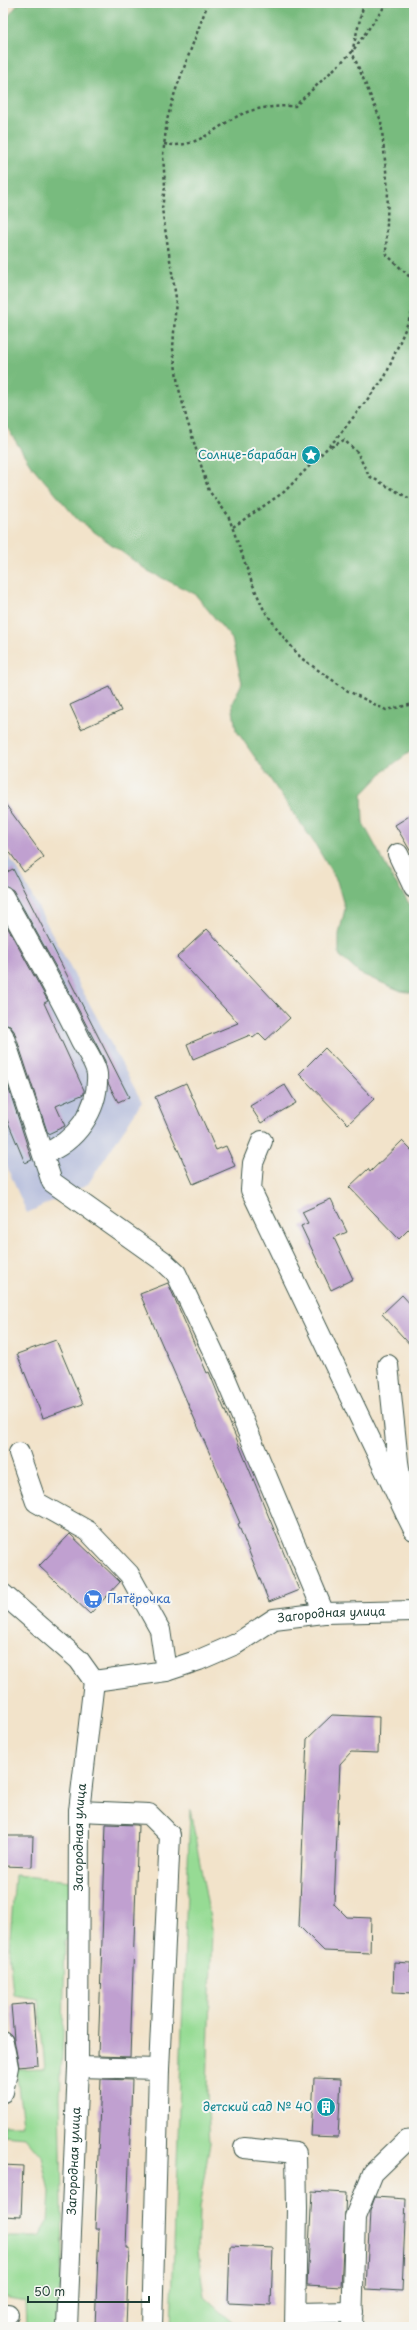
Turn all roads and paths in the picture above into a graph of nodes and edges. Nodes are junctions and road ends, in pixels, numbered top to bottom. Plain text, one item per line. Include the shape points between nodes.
1 (208, 3) edge
2 (364, 3) edge
3 (387, 3) edge
4 (352, 52) junction
5 (164, 144) junction
6 (414, 281) edge
7 (414, 308) edge
8 (328, 448) junction
9 (414, 501) edge
10 (232, 527) junction
11 (414, 704) edge
12 (398, 854) dead end
13 (414, 888) edge
14 (3, 896) edge
15 (3, 1035) edge
16 (262, 1140) dead end
17 (43, 1154) junction
18 (388, 1365) dead end
19 (19, 1453) dead end
20 (410, 1522) edge
21 (3, 1594) edge
22 (414, 1611) edge
23 (324, 1614) junction
24 (166, 1671) junction
25 (94, 1680) junction
26 (79, 1811) junction
27 (3, 2042) edge
28 (78, 2066) junction
29 (160, 2068) junction
30 (3, 2092) edge
31 (414, 2140) edge
32 (244, 2148) dead end
33 (352, 2319) edge
34 (296, 2320) edge
35 (67, 2327) edge
36 (152, 2327) edge

1 - 5 path via 175,92 167,120
2 - 4 path
3 - 4 path
4 - 5 path via 295,106 275,106 240,114 209,136 176,147
4 - 6 path via 381,120 388,190 386,254
5 - 10 path via 165,186 162,209 176,298 173,349 178,385 209,491 228,515
7 - 8 path via 386,377
8 - 9 path via 344,440 357,452 369,476
8 - 10 path via 284,492
10 - 11 path via 264,610 302,658 348,691 386,710
12 - 13 street
14 - 17 street via 62,1002 97,1072 96,1099 79,1130 58,1148
15 - 17 street
16 - 20 street via 253,1163 251,1190
17 - 23 street via 52,1182 164,1261 176,1273 225,1377
18 - 20 street via 398,1462
19 - 24 street via 36,1502 88,1531 129,1574 160,1630
21 - 25 street via 79,1660
22 - 23 street, Загородная улица
23 - 24 street, Загородная улица via 274,1620 236,1644
24 - 25 street, Загородная улица
25 - 26 street, Загородная улица
26 - 28 street, Загородная улица
26 - 29 street via 149,1814 170,1835
27 - 30 street via 8,2067
28 - 29 street
28 - 35 street, Загородная улица
29 - 36 street
31 - 33 street via 406,2141 373,2173 355,2217
32 - 34 street via 296,2153
33 - 34 street

